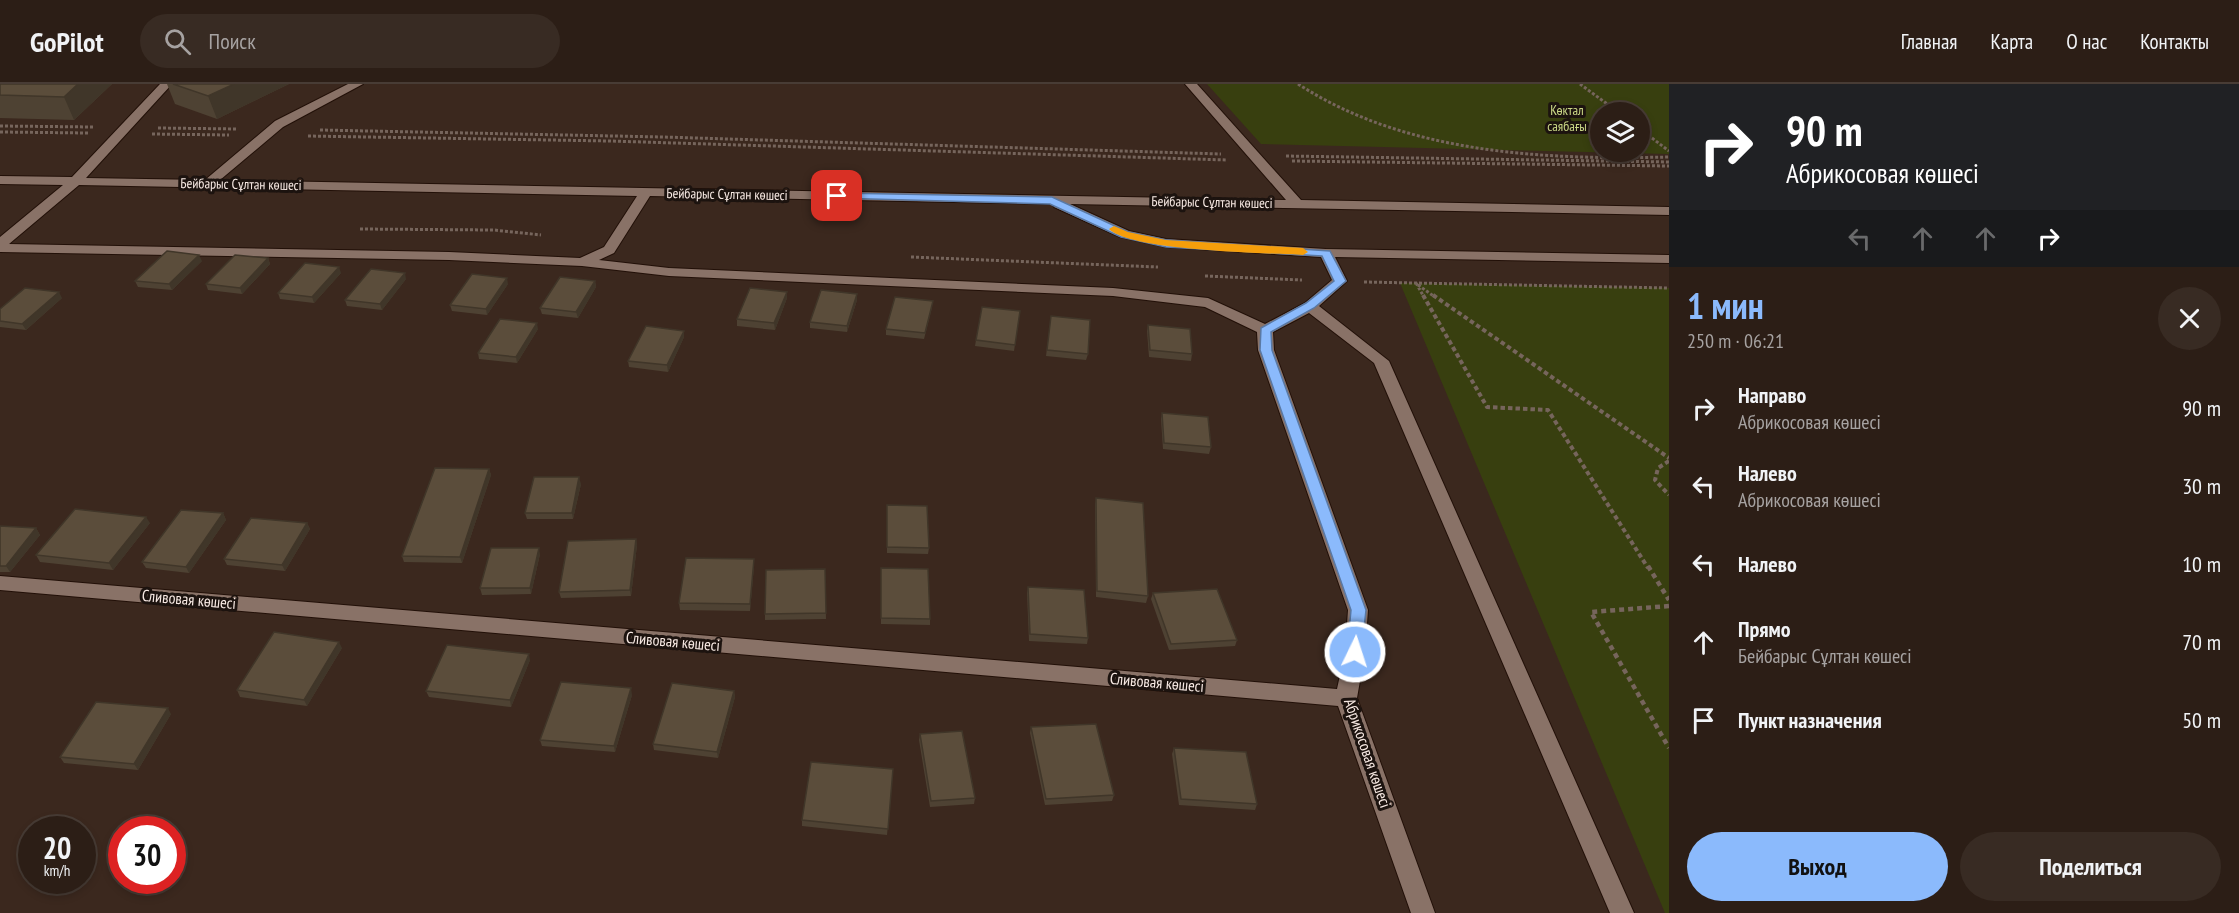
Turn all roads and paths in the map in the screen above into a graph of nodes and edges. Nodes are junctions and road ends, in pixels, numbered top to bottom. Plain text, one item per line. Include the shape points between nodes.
1 (166, 84) edge
2 (357, 84) edge
3 (1191, 84) edge
4 (1298, 84) edge
5 (1580, 84) edge
6 (1604, 102) edge
7 (0, 126) edge
8 (123, 130) junction
9 (320, 130) dead end
10 (0, 132) edge
11 (269, 132) junction
12 (1650, 137) edge
13 (1669, 151) edge
14 (1669, 157) edge
15 (1256, 158) junction
16 (1669, 164) edge
17 (0, 180) edge
18 (76, 181) junction
19 (208, 184) junction
20 (646, 192) junction
21 (1052, 201) junction
22 (1296, 203) junction
23 (1669, 211) edge
24 (353, 229) dead end
25 (549, 236) dead end
26 (0, 246) edge
27 (1326, 253) junction
28 (911, 257) dead end
29 (1669, 259) edge
30 (582, 262) junction
31 (1159, 267) dead end
32 (1198, 276) dead end
33 (1340, 281) junction
34 (1415, 283) junction
35 (1669, 288) edge
36 (1310, 306) junction
37 (1266, 330) junction
38 (1669, 460) edge
39 (1669, 495) edge
40 (0, 583) edge
41 (1669, 600) edge
42 (1669, 606) edge
43 (1346, 698) junction
44 (1669, 748) edge
45 (1423, 913) edge
46 (1622, 913) edge

1 - 8 street
2 - 11 street
3 - 15 street
4 - 14 path via 1332,106 1430,140 1553,157
5 - 6 path
7 - 8 path
8 - 10 path
8 - 11 path
8 - 11 path
8 - 18 street
9 - 15 path via 663,137
11 - 15 path
11 - 19 street
12 - 13 path
15 - 16 path
15 - 16 path
15 - 22 street
17 - 18 street, Бейбарыс Сұлтан көшесі
18 - 19 street, Бейбарыс Сұлтан көшесі
18 - 26 street
19 - 20 street, Бейбарыс Сұлтан көшесі
20 - 21 street, Бейбарыс Сұлтан көшесі
20 - 30 street via 609,250
21 - 22 street, Бейбарыс Сұлтан көшесі
21 - 27 street via 1125,234 1166,243
22 - 23 street, Бейбарыс Сұлтан көшесі
24 - 25 path via 494,230
26 - 30 street
27 - 29 street
27 - 33 street
28 - 31 path
30 - 37 street via 669,272 1113,292 1208,303
32 - 33 path
33 - 34 path
33 - 36 street
34 - 35 path
34 - 38 path
34 - 41 path via 1487,407 1548,410
36 - 37 street
36 - 46 street via 1382,361
37 - 43 street, Абрикосовая көшесі via 1266,350 1358,610
38 - 39 path via 1655,471 1655,480
40 - 43 street, Сливовая көшесі
42 - 44 path via 1591,612
43 - 45 street, Абрикосовая көшесі

